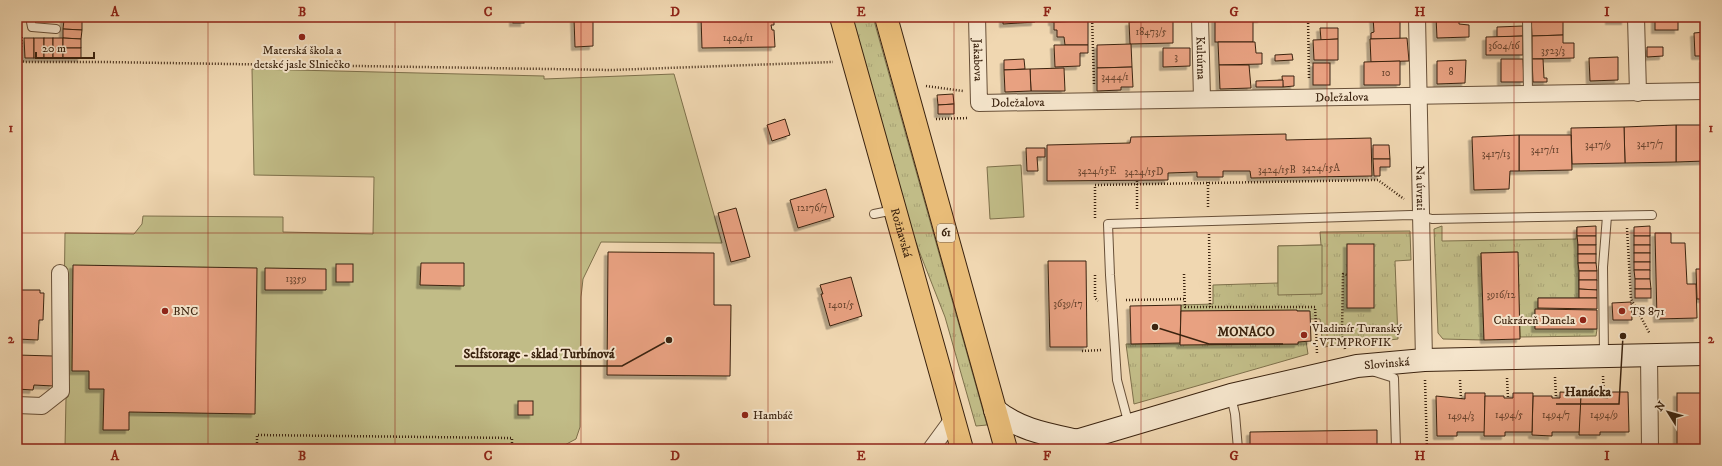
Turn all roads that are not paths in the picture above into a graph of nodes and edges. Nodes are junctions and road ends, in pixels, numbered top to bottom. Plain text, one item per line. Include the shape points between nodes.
1 (30, 17) edge
2 (841, 17) edge
3 (886, 17) edge
4 (978, 17) edge
5 (1200, 17) edge
6 (1417, 17) edge
7 (1527, 17) edge
8 (1636, 17) edge
9 (56, 29) dead end
10 (1705, 91) edge
11 (1638, 92) junction
12 (1528, 94) junction
13 (1418, 96) junction
14 (1202, 99) junction
15 (979, 103) joint
16 (895, 210) junction
17 (874, 214) dead end
18 (1652, 215) dead end
19 (1421, 216) junction
20 (1607, 216) junction
21 (60, 273) dead end
22 (1650, 346) junction
23 (1705, 354) edge
24 (1351, 358) junction
25 (1424, 360) junction
26 (1604, 365) junction
27 (1231, 395) junction
28 (17, 405) edge
29 (995, 410) junction
30 (953, 419) junction
31 (1130, 426) junction
32 (1074, 445) edge
33 (931, 449) edge
34 (962, 449) edge
35 (1006, 449) edge
36 (1049, 449) edge
37 (1238, 449) edge
38 (1396, 449) edge
39 (1650, 449) edge

1 - 9 lane via 32,26
2 - 16 main road, Rožňavská
3 - 29 main road, 61
4 - 15 street, Jakabova
5 - 14 street, Kultúrna
6 - 13 street, Na úvrati
7 - 12 lane
8 - 11 street
10 - 11 street, Doležalova
11 - 12 street, Doležalova
12 - 13 street, Doležalova
13 - 14 street, Doležalova
13 - 19 street, Na úvrati
14 - 15 street, Doležalova
16 - 17 lane
16 - 30 main road, Rožňavská
18 - 20 lane
19 - 20 lane via 1432,219
19 - 25 street, Na úvrati
19 - 31 lane via 1108,224 1117,380
20 - 26 lane via 1603,267
21 - 28 street via 61,391 42,406
22 - 23 street, Slovinská
22 - 26 street, Slovinská
22 - 39 street
24 - 25 street, Slovinská
24 - 27 street, Slovinská
24 - 38 lane via 1394,378
25 - 26 street, Slovinská
27 - 31 street, Slovinská
27 - 37 lane
29 - 32 street via 1022,427
29 - 35 main road, 61
30 - 33 street
30 - 34 main road, Rožňavská
31 - 32 street, Slovinská
32 - 36 street, Slovinská

